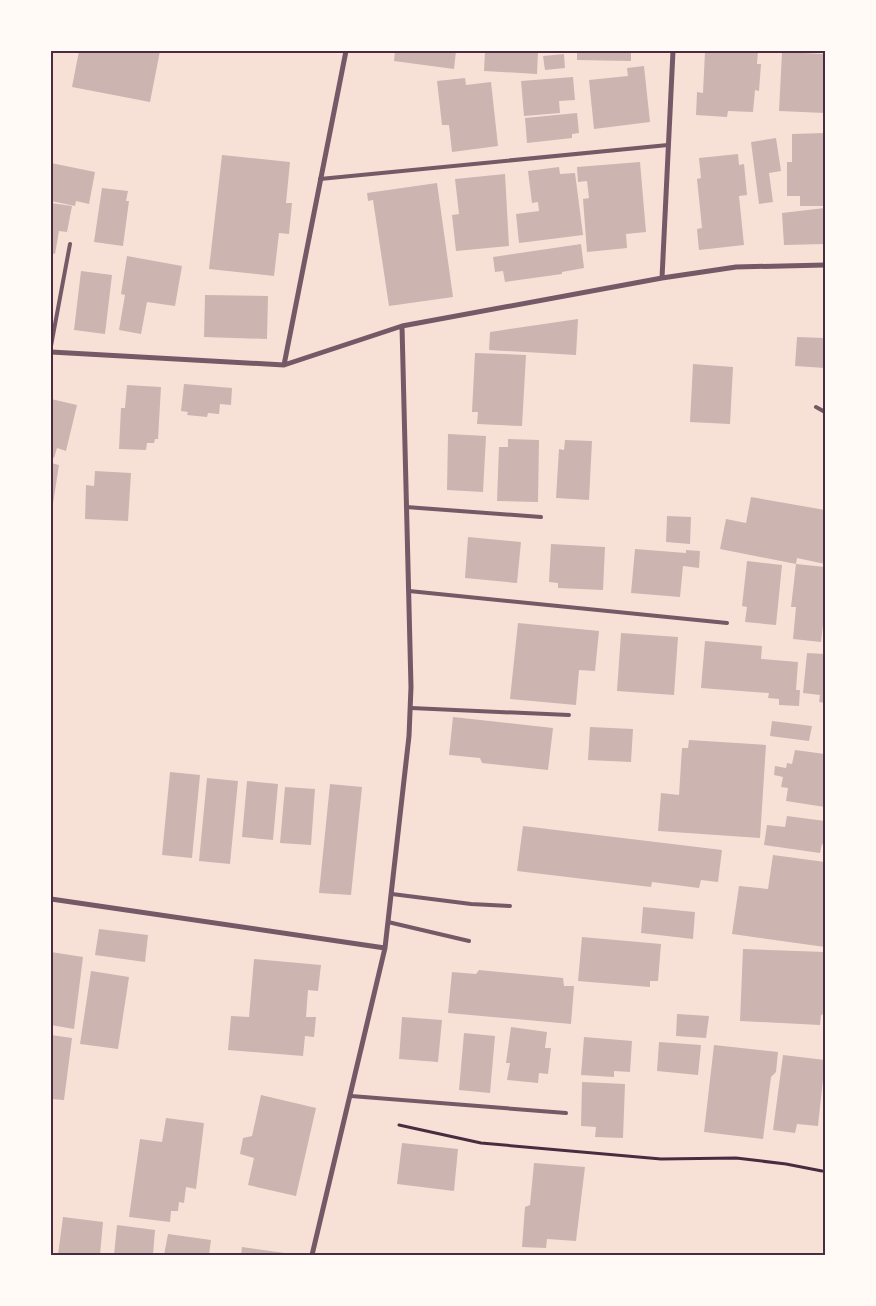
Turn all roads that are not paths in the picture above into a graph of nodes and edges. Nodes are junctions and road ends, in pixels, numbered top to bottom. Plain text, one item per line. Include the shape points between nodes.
1 (346, 51) edge
2 (673, 51) edge
3 (668, 145) junction
4 (320, 178) junction
5 (70, 244) dead end
6 (825, 264) edge
7 (662, 278) junction
8 (402, 326) junction
9 (51, 346) edge
10 (51, 352) edge
11 (284, 365) junction
12 (816, 407) dead end
13 (825, 412) edge
14 (406, 507) junction
15 (541, 517) dead end
16 (409, 591) junction
17 (726, 623) dead end
18 (411, 708) junction
19 (569, 715) dead end
20 (392, 894) junction
21 (51, 899) edge
22 (510, 906) dead end
23 (388, 922) junction
24 (469, 941) dead end
25 (385, 948) junction
26 (351, 1096) junction
27 (566, 1113) dead end
28 (312, 1255) edge

1 - 4 street
2 - 3 street
3 - 4 lane
3 - 7 street
4 - 11 street
5 - 9 lane
6 - 7 street via 736,267
7 - 8 street
8 - 11 street
8 - 14 street
10 - 11 street
12 - 13 lane
14 - 15 lane
14 - 16 street
16 - 17 lane
16 - 18 street
18 - 19 lane
18 - 20 street
20 - 22 lane
20 - 23 street
21 - 25 street
23 - 24 lane
23 - 25 street
25 - 26 street
26 - 27 lane
26 - 28 street

